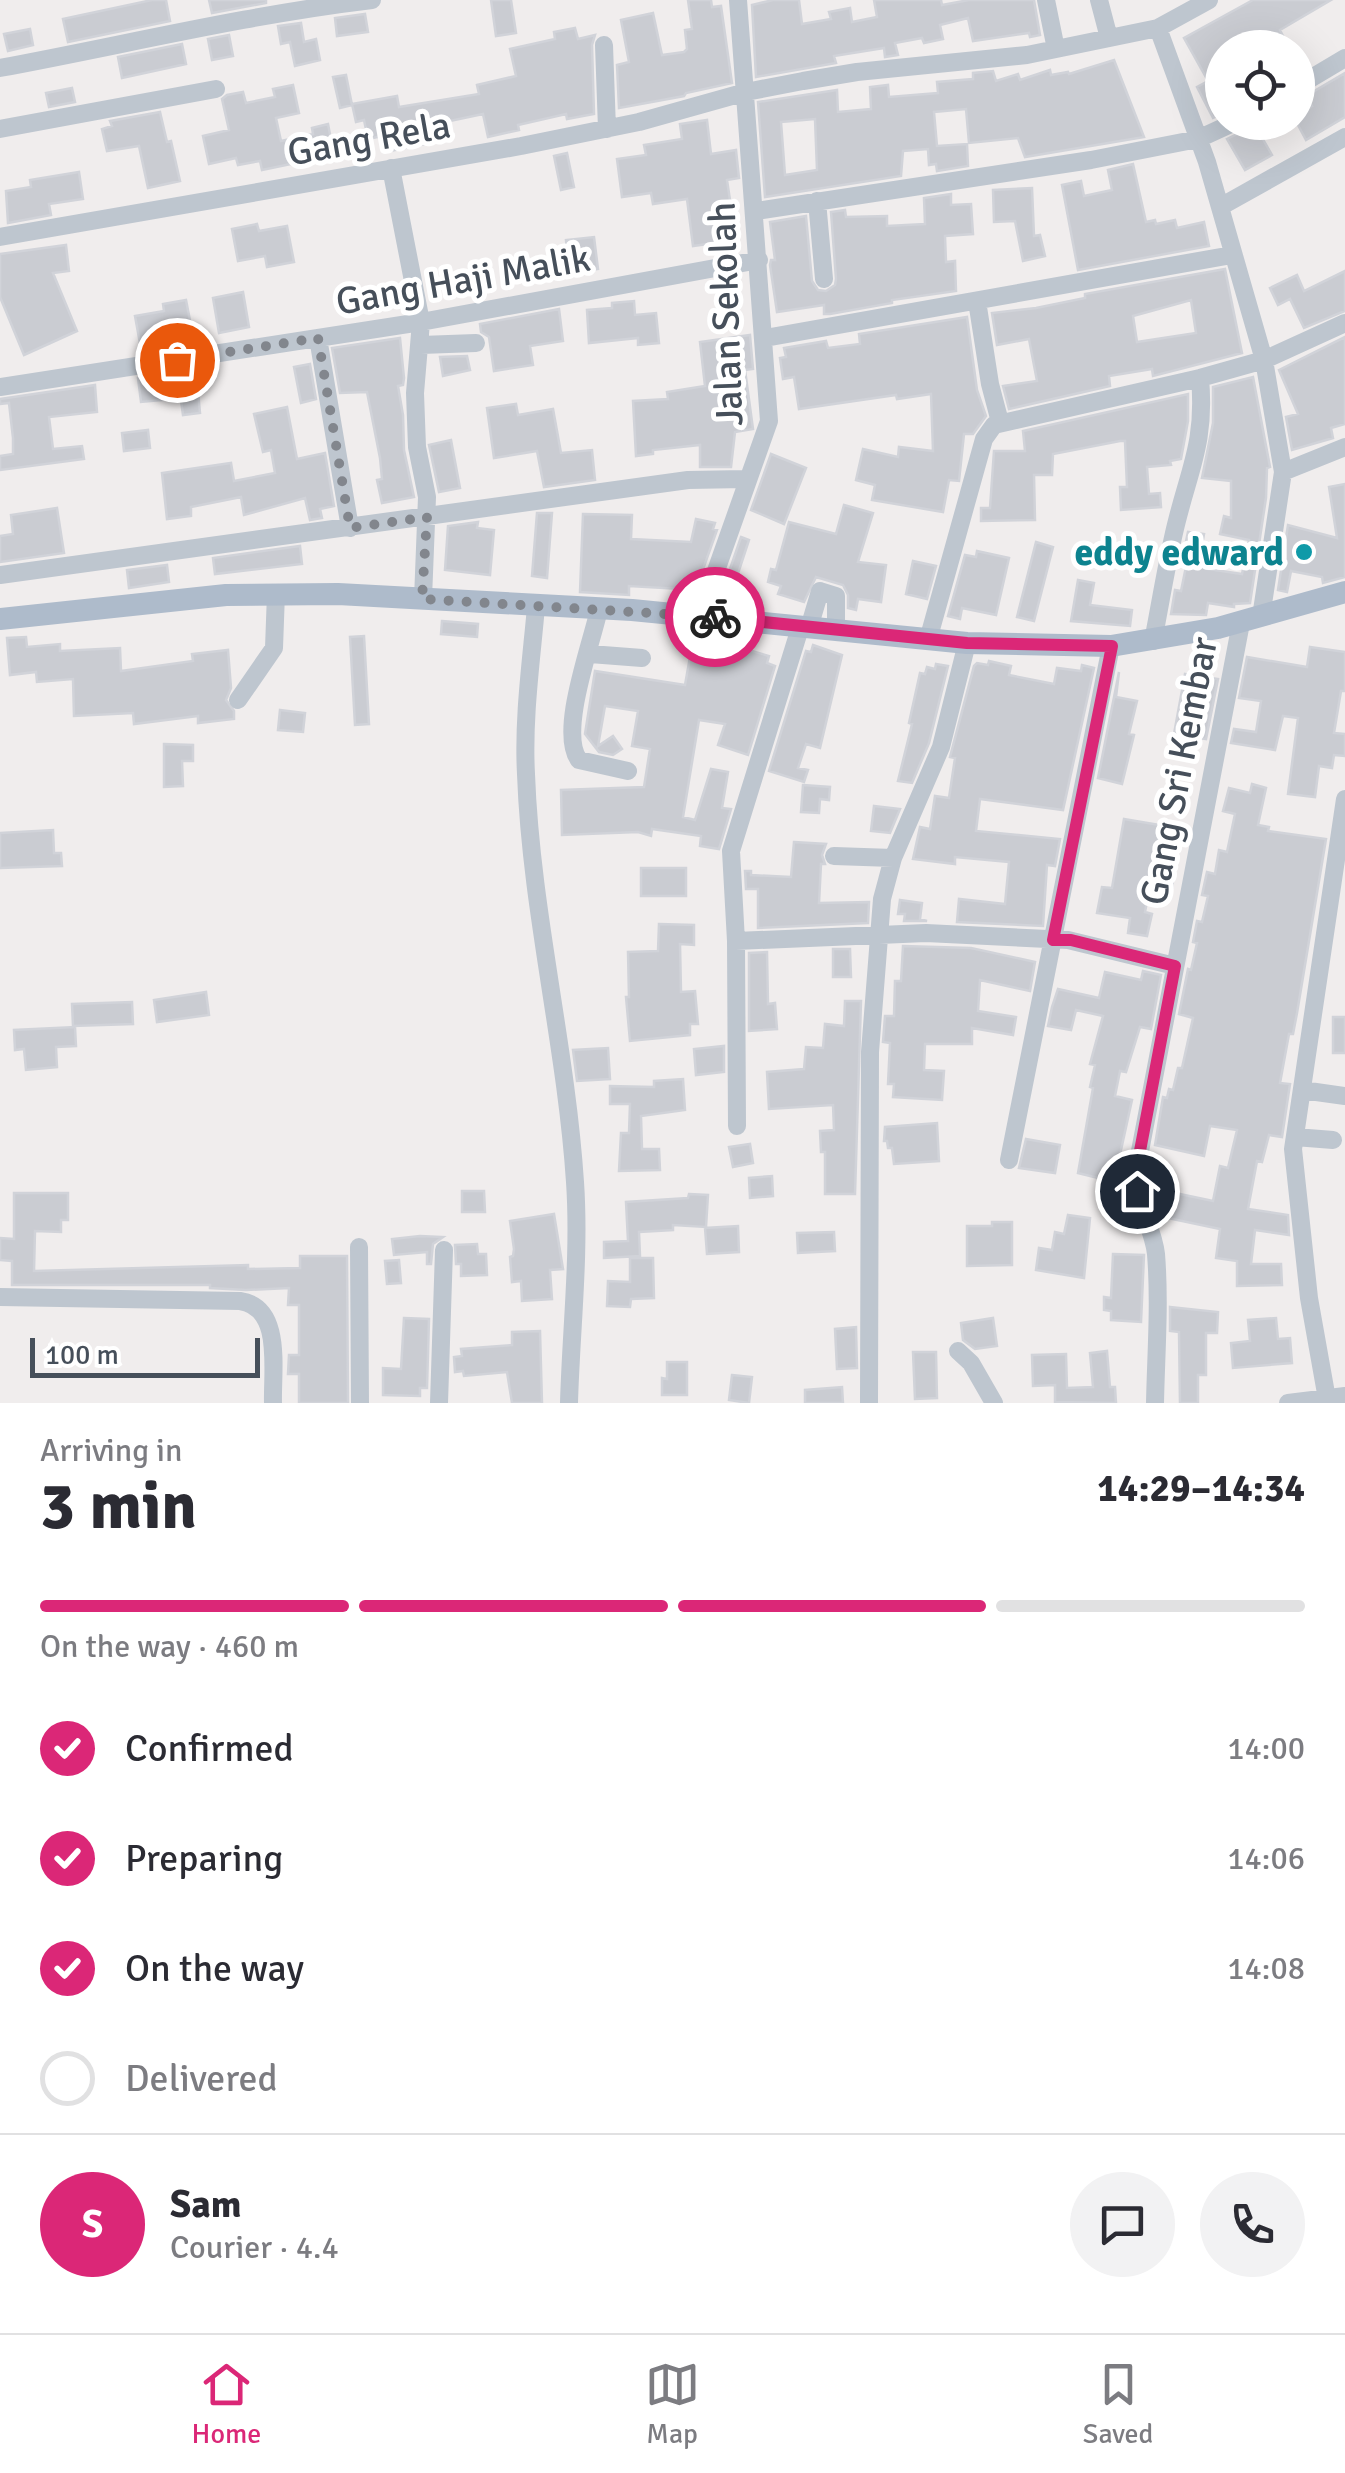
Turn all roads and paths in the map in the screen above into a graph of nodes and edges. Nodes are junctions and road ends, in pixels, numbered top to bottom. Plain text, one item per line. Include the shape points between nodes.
1 (372, 0) edge
2 (738, 0) edge
3 (1046, 0) edge
4 (1098, 0) edge
5 (1209, 0) edge
6 (1158, 28) junction
7 (1109, 38) junction
8 (604, 45) dead end
9 (1056, 49) junction
10 (1345, 58) edge
11 (0, 68) edge
12 (1315, 76) edge
13 (216, 89) dead end
14 (746, 92) junction
15 (0, 129) edge
16 (607, 129) junction
17 (1205, 136) edge
18 (1345, 137) edge
19 (1198, 139) junction
20 (391, 168) junction
21 (818, 201) junction
22 (1220, 207) junction
23 (756, 211) junction
24 (0, 237) edge
25 (1232, 256) junction
26 (759, 260) junction
27 (824, 279) dead end
28 (977, 300) junction
29 (421, 322) junction
30 (1345, 323) edge
31 (318, 338) junction
32 (765, 338) junction
33 (476, 343) dead end
34 (421, 345) junction
35 (1264, 360) junction
36 (1200, 378) junction
37 (0, 387) edge
38 (1000, 422) junction
39 (1345, 448) edge
40 (1283, 472) junction
41 (745, 480) junction
42 (427, 517) junction
43 (350, 528) junction
44 (0, 575) edge
45 (1345, 592) edge
46 (276, 593) junction
47 (422, 599) junction
48 (536, 607) junction
49 (599, 609) junction
50 (700, 616) junction
51 (0, 619) edge
52 (1251, 620) junction
53 (804, 628) junction
54 (836, 631) junction
55 (928, 640) junction
56 (1153, 641) junction
57 (967, 643) junction
58 (1112, 646) junction
59 (590, 654) junction
60 (642, 658) dead end
61 (238, 700) dead end
62 (628, 772) dead end
63 (1345, 799) edge
64 (834, 856) dead end
65 (893, 858) junction
66 (878, 936) junction
67 (1053, 940) junction
68 (736, 941) junction
69 (1175, 966) junction
70 (1302, 1090) junction
71 (1345, 1096) edge
72 (737, 1126) dead end
73 (1295, 1137) junction
74 (1333, 1140) dead end
75 (1009, 1160) dead end
76 (359, 1247) dead end
77 (444, 1250) dead end
78 (0, 1297) edge
79 (958, 1350) dead end
80 (1336, 1398) edge
81 (273, 1403) edge
82 (360, 1403) edge
83 (439, 1403) edge
84 (569, 1403) edge
85 (869, 1403) edge
86 (994, 1403) edge
87 (1155, 1403) edge
88 (1288, 1403) edge

1 - 11 street via 186,28
2 - 14 street, Jalan Sekolah
3 - 9 street
4 - 7 street
5 - 6 street, Gang Rela
6 - 7 street, Gang Rela
6 - 19 street, Gang Sri Kembar
7 - 9 street, Gang Rela
8 - 16 street
9 - 14 street, Gang Rela
10 - 12 street
13 - 15 street
14 - 16 street, Gang Rela
14 - 23 street, Jalan Sekolah
16 - 20 street, Gang Rela
17 - 19 street
18 - 22 street
19 - 21 street
19 - 22 street, Gang Sri Kembar
20 - 24 street, Gang Rela
20 - 29 street
21 - 23 street
21 - 27 street
22 - 25 street, Gang Sri Kembar
23 - 26 street, Jalan Sekolah
25 - 28 street
25 - 35 street, Gang Sri Kembar
26 - 29 street, Gang Haji Malik
26 - 32 street, Jalan Sekolah
28 - 32 street
28 - 38 street
29 - 31 street, Gang Haji Malik
29 - 34 street
30 - 35 street
31 - 37 street, Gang Haji Malik
31 - 43 street
32 - 41 street, Jalan Sekolah via 768,420
33 - 34 street
34 - 42 street via 415,393
35 - 36 street
35 - 40 street, Gang Sri Kembar
36 - 38 street
36 - 56 street via 1198,452
38 - 55 street via 984,439
39 - 40 street
40 - 52 street, Gang Sri Kembar
41 - 42 street via 696,479
41 - 50 street, Jalan Sekolah
42 - 43 street
42 - 47 street
43 - 44 street
45 - 52 main road
46 - 47 main road
46 - 51 main road
46 - 61 street via 274,648
47 - 48 main road
48 - 49 main road
48 - 84 street via 526,774 575,1182
49 - 50 main road
49 - 59 street
50 - 53 main road
52 - 56 main road
52 - 69 street, Gang Sri Kembar
53 - 54 main road
53 - 54 street via 818,592 832,592
53 - 68 street via 734,835
54 - 55 main road
55 - 57 main road
56 - 58 main road
57 - 58 main road
57 - 65 street via 941,747
58 - 67 street
59 - 60 street
59 - 62 street via 581,666 574,753 578,760
63 - 70 street
64 - 65 street
65 - 66 street
66 - 67 street
66 - 68 street
66 - 85 street via 870,1052
67 - 69 street
67 - 75 street
68 - 72 street
69 - 87 street, Gang Sri Kembar via 1135,1182 1156,1257
70 - 71 street
70 - 73 street
73 - 74 street
73 - 80 street via 1295,1192
76 - 82 street
77 - 83 street
78 - 81 street via 249,1302 269,1324
79 - 86 street
80 - 88 street

